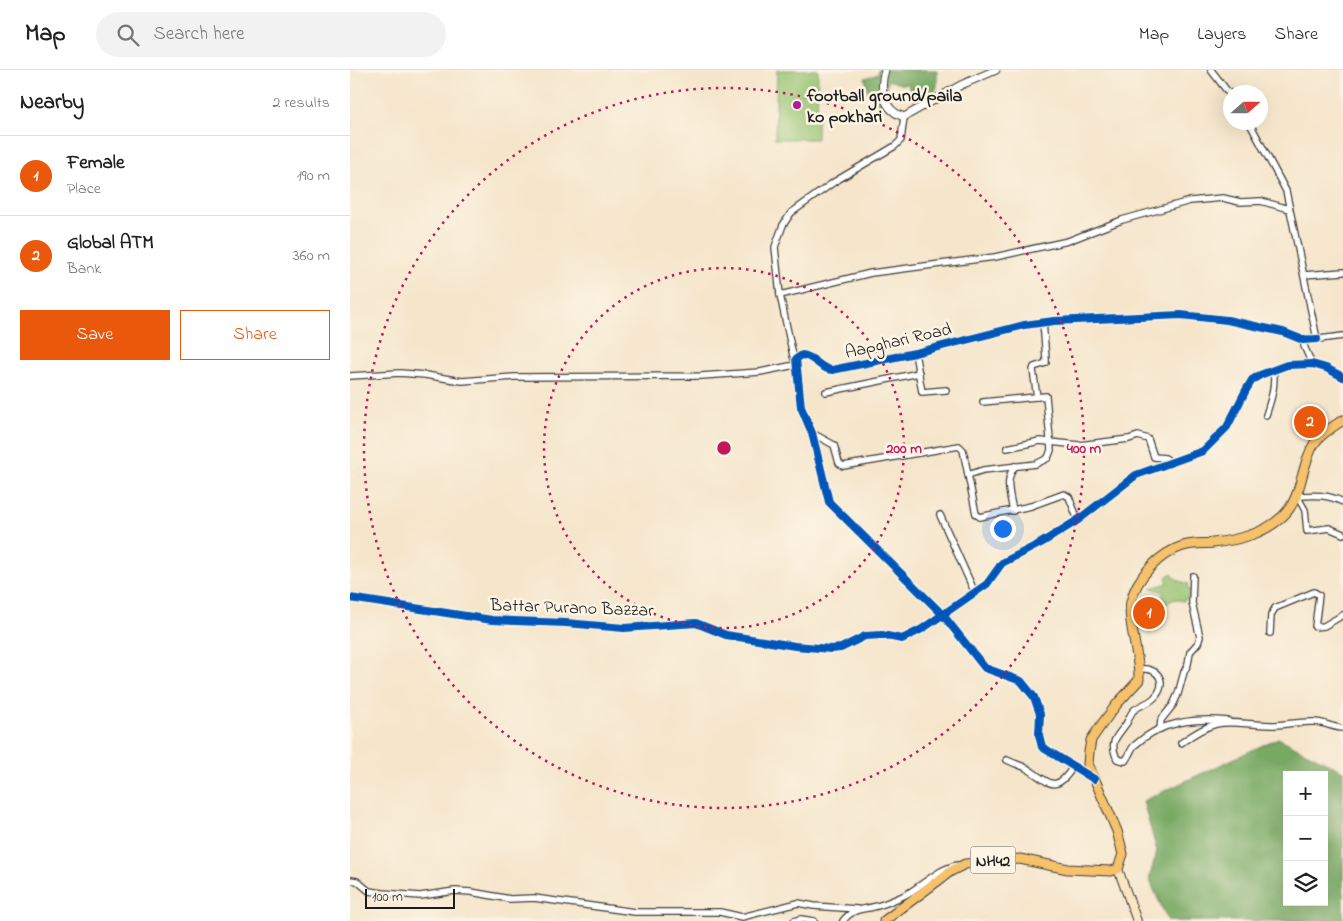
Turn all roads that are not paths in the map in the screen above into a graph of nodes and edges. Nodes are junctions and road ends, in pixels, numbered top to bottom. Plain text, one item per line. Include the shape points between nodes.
1 (885, 70) edge
2 (996, 70) edge
3 (1212, 70) edge
4 (1223, 86) edge
5 (904, 118) junction
6 (1253, 130) edge
7 (1289, 209) junction
8 (1343, 272) edge
9 (1304, 275) junction
10 (780, 295) junction
11 (1042, 322) junction
12 (1343, 336) edge
13 (1317, 339) junction
14 (915, 352) junction
15 (1312, 364) junction
16 (795, 365) junction
17 (1272, 369) junction
18 (919, 373) junction
19 (350, 376) edge
20 (1343, 377) edge
21 (946, 390) dead end
22 (826, 392) dead end
23 (1036, 397) junction
24 (983, 402) dead end
25 (1266, 415) dead end
26 (1343, 420) edge
27 (812, 433) junction
28 (1051, 441) junction
29 (1007, 448) dead end
30 (1171, 462) junction
31 (1015, 466) junction
32 (968, 475) junction
33 (1297, 496) junction
34 (1343, 502) edge
35 (1013, 511) junction
36 (940, 515) dead end
37 (1078, 520) junction
38 (1343, 534) edge
39 (1193, 576) dead end
40 (975, 593) junction
41 (350, 598) edge
42 (943, 615) junction
43 (1343, 615) edge
44 (1270, 633) dead end
45 (1139, 669) junction
46 (1228, 721) junction
47 (1343, 728) edge
48 (1160, 729) junction
49 (1181, 743) dead end
50 (1007, 760) dead end
51 (1073, 766) junction
52 (1094, 779) junction
53 (965, 864) junction
54 (1118, 869) junction
55 (350, 880) edge
56 (857, 909) junction
57 (794, 921) edge
58 (814, 921) edge
59 (843, 921) edge
60 (884, 921) edge
61 (1137, 921) edge

1 - 5 street via 883,94 888,107
2 - 5 street via 961,85
3 - 4 street
5 - 10 street via 901,140 895,146 847,173 791,213 775,247
6 - 7 street via 1286,191
7 - 9 street
7 - 10 street via 1261,201 1240,202 1222,198 1190,201 1122,220 1068,241 994,257 871,273
8 - 9 street
9 - 13 street
10 - 16 street
11 - 13 street, Aapghari Road via 1181,315 1227,320 1284,332 1303,340
11 - 14 street, Aapghari Road
11 - 23 street via 1046,363 1034,367
12 - 13 street, Aapghari Road
13 - 15 street via 1304,341
14 - 16 street, Aapghari Road via 832,370 824,369 810,356 802,355 796,359
14 - 18 street
15 - 17 street, Battar Purano Bazzar
15 - 20 street, Battar Purano Bazzar
16 - 19 street via 760,372 701,376 543,376 462,381 408,374
16 - 27 street via 801,407
17 - 25 street via 1272,396
17 - 30 street, Battar Purano Bazzar via 1252,380 1227,427 1214,442 1203,451
18 - 21 street via 922,392
18 - 22 street
23 - 24 street
23 - 28 street via 1046,396
26 - 33 main road via 1314,442 1303,468
27 - 32 street via 834,445 839,463 844,466 959,446 963,450
27 - 42 street via 829,502
28 - 29 street
28 - 30 street via 1079,445 1143,436 1148,439 1154,457
28 - 31 street via 1051,450 1043,462
30 - 37 street, Battar Purano Bazzar via 1136,475
31 - 32 street
31 - 35 street via 1009,474 1008,484
32 - 35 street via 976,514 980,517
33 - 34 street via 1319,494
33 - 38 street via 1305,510 1308,531 1329,528
33 - 45 main road via 1283,516 1259,533 1184,546 1167,553 1144,573 1130,603
35 - 37 street via 1064,494 1069,497
36 - 40 street
37 - 40 street, Battar Purano Bazzar via 1041,544 1002,563 987,584
39 - 48 street via 1192,603 1200,638 1190,652 1178,694 1161,720
40 - 42 street, Battar Purano Bazzar
41 - 42 street, Battar Purano Bazzar via 492,620 624,628 696,623 726,635 830,649 841,648 865,636 902,638 915,634
42 - 51 street via 985,668 1021,681 1034,697 1040,714 1042,747
43 - 44 street via 1324,626 1315,627 1319,595 1314,592 1275,608 1271,615
45 - 48 street via 1150,668 1157,672 1160,679 1158,689 1154,698 1133,711 1115,738 1112,749 1117,759 1125,761 1136,744
45 - 52 main road via 1139,680 1091,740 1088,764
46 - 47 street via 1272,725 1312,721
46 - 48 street via 1200,719
46 - 49 street via 1202,728
50 - 51 street via 1042,780 1058,784
51 - 52 street
52 - 54 main road via 1117,830 1123,854
53 - 54 main road, NH42 via 1020,859 1068,869
53 - 56 street via 949,866 904,895 874,907
53 - 60 main road, NH42
54 - 61 main road
55 - 56 street via 357,880 369,891 383,894 424,896 471,892 635,912 720,912 742,917 798,903
56 - 59 street
57 - 58 street

